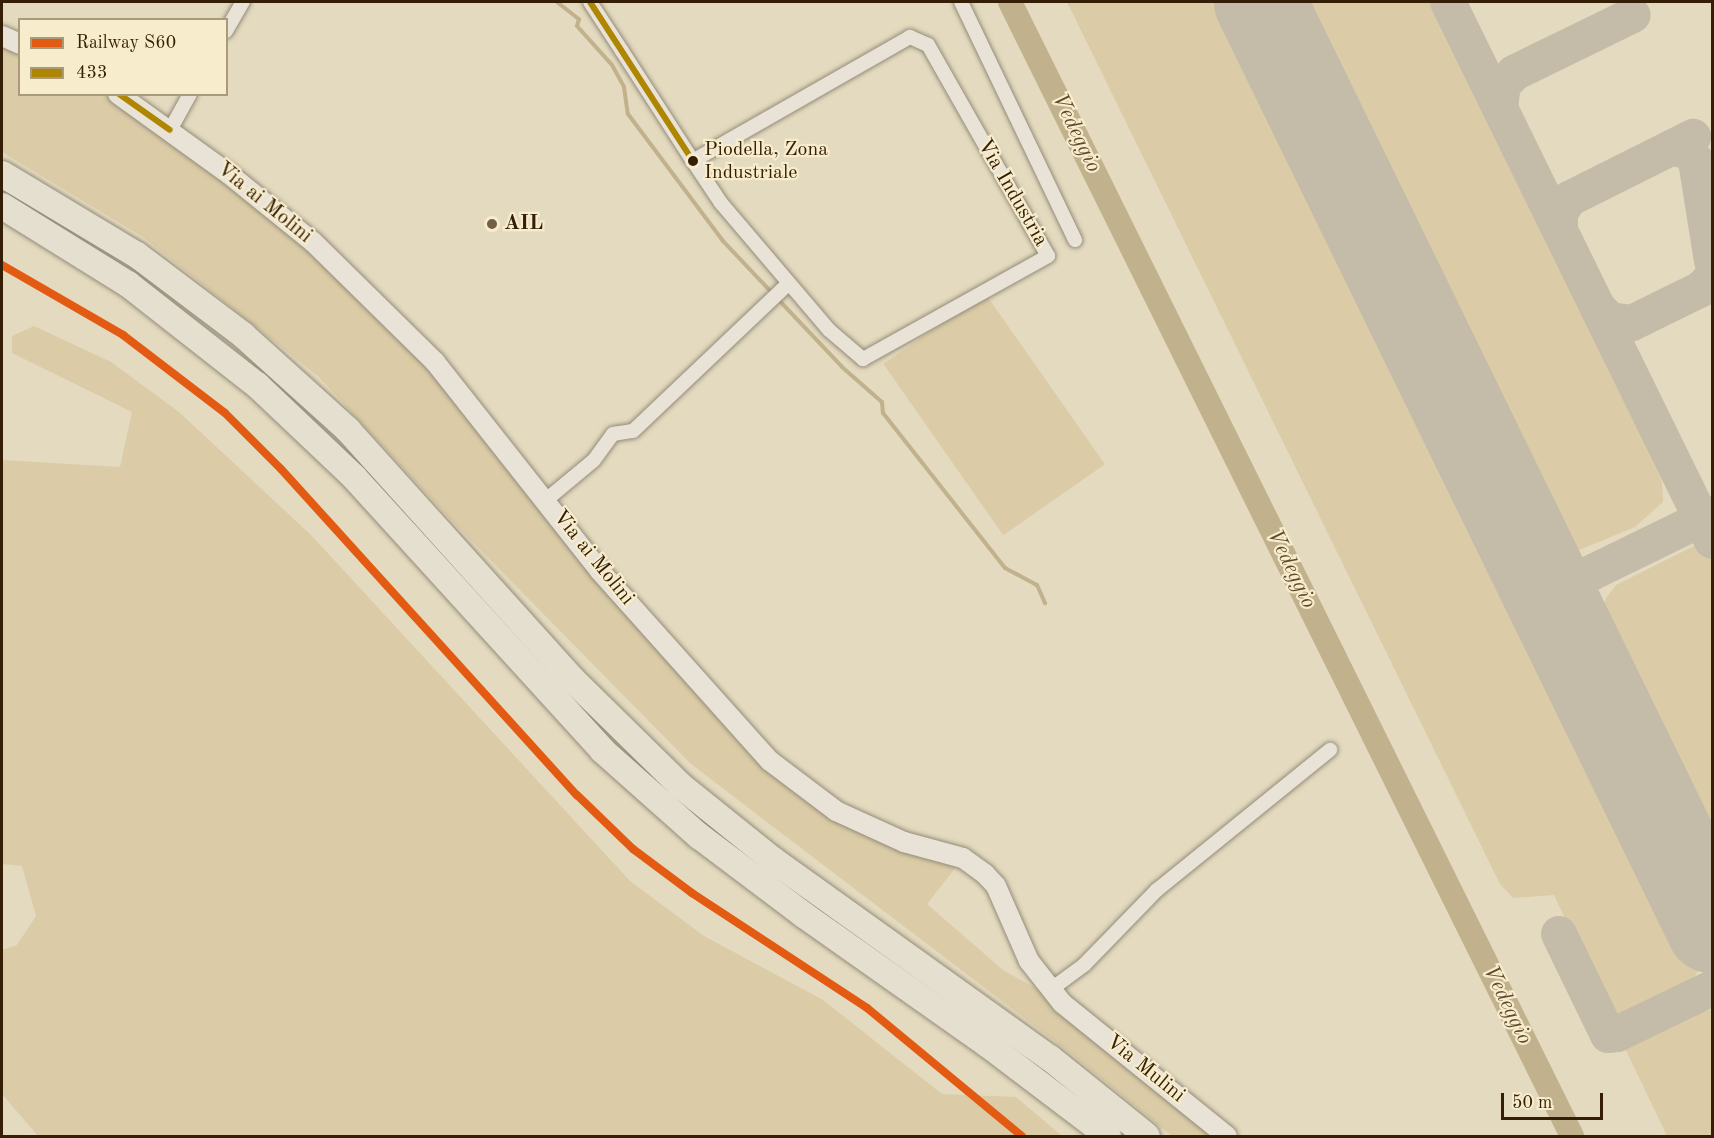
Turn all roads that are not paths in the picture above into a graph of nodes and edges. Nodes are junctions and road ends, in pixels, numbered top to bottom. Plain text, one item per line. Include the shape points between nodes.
1 (243, 2) edge
2 (590, 2) edge
3 (961, 2) edge
4 (228, 27) edge
5 (2, 36) edge
6 (18, 43) edge
7 (121, 96) edge
8 (189, 96) edge
9 (170, 130) junction
10 (693, 161) junction
11 (2, 174) edge
12 (2, 206) edge
13 (1075, 240) dead end
14 (788, 284) junction
15 (546, 500) junction
16 (1330, 750) dead end
17 (1056, 997) junction
18 (1108, 1137) edge
19 (1147, 1137) edge
20 (1227, 1137) edge

1 - 4 street
2 - 10 street, Via Industria
3 - 13 street
5 - 6 street
7 - 9 street, Via ai Molini
8 - 9 street
9 - 15 street, Via ai Molini via 313,242 435,362
10 - 14 street, Via Industria via 721,203
10 - 14 street, Via Industria via 909,38 928,45 1048,256 863,359 829,330
11 - 19 highway via 137,255 282,368 402,487 572,680 681,786 773,860 1050,1058
12 - 18 highway via 128,284 257,385 354,477 595,742 691,828
14 - 15 street via 633,431 613,434 594,460
15 - 17 street, Via ai Molini via 600,572 770,761 799,786 836,811 904,842 963,858 986,874 996,885 1029,961
16 - 17 street via 1157,890
17 - 20 street, Via Mulini

